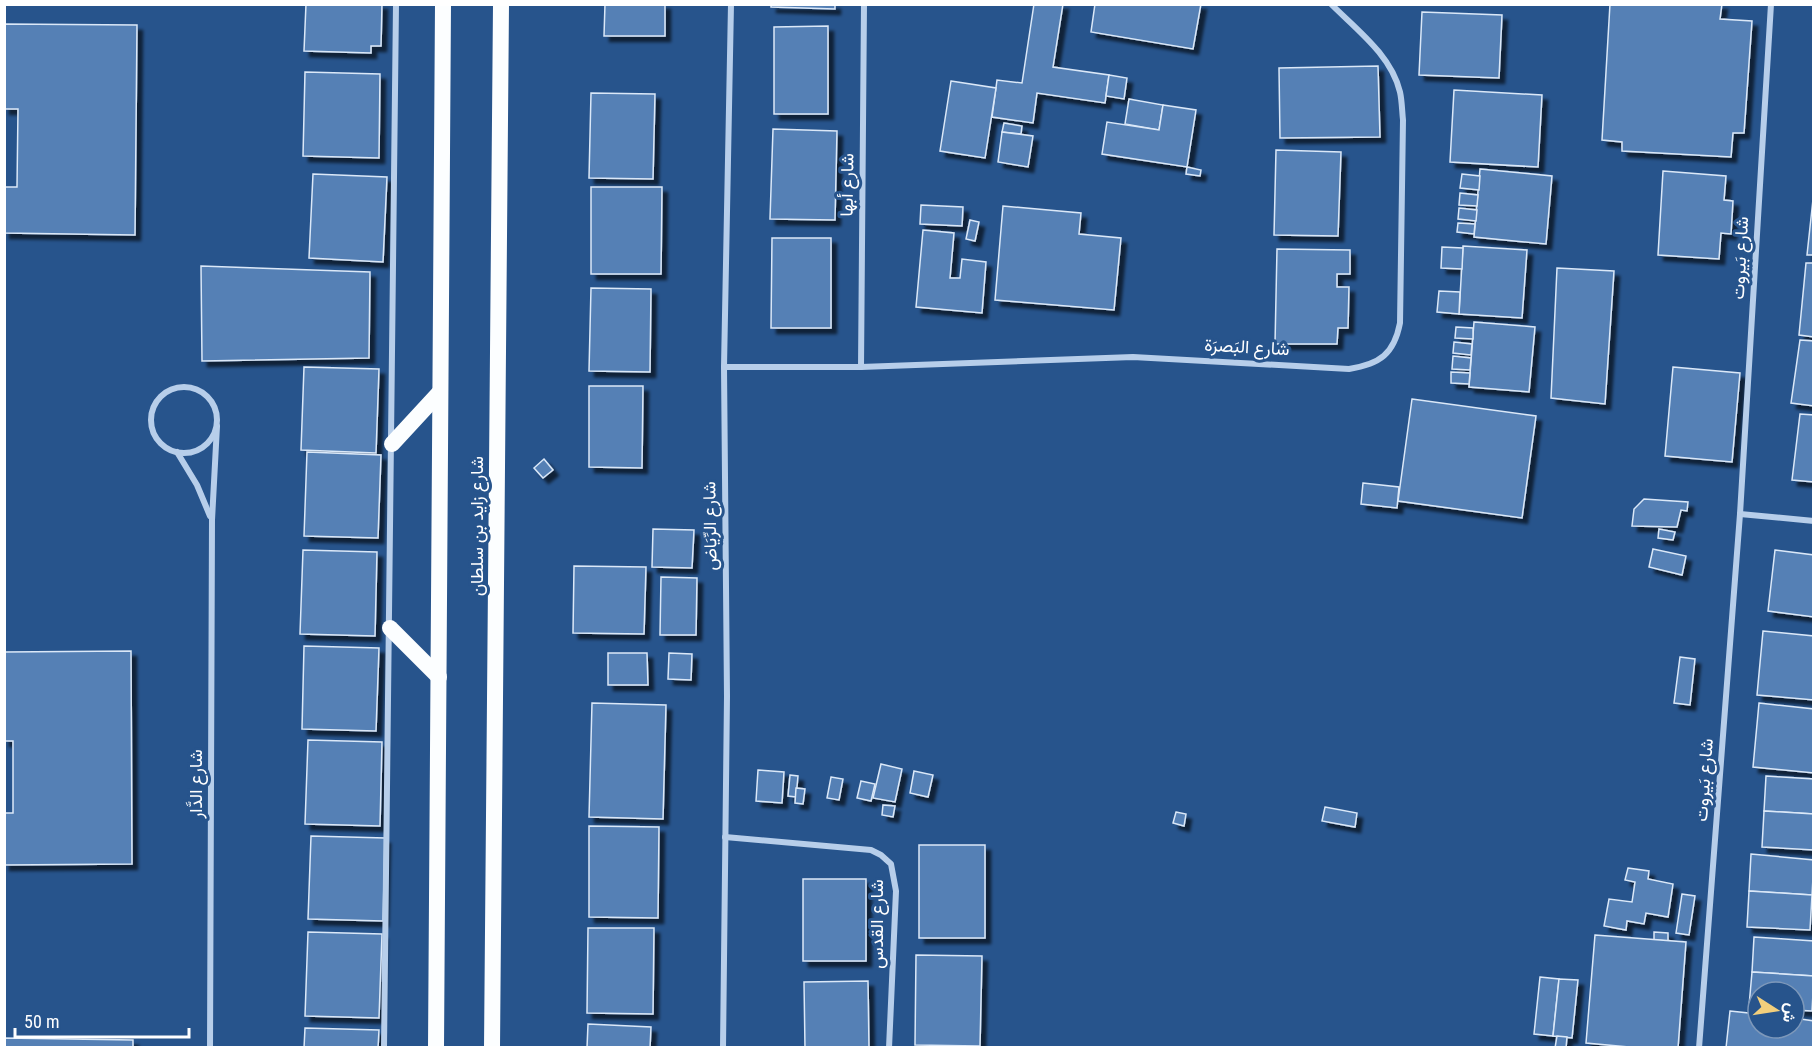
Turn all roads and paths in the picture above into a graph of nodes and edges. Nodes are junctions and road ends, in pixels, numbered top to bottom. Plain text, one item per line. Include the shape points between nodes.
1 (396, 4) edge
2 (443, 4) edge
3 (501, 4) edge
4 (505, 4) edge
5 (731, 4) edge
6 (864, 4) edge
7 (1331, 4) edge
8 (1771, 4) edge
9 (500, 63) junction
10 (724, 367) junction
11 (861, 367) junction
12 (440, 392) junction
13 (217, 426) junction
14 (392, 444) junction
15 (177, 452) junction
16 (1740, 514) junction
17 (212, 520) junction
18 (1814, 521) edge
19 (390, 628) junction
20 (438, 677) junction
21 (725, 837) junction
22 (210, 1047) edge
23 (384, 1047) edge
24 (436, 1047) edge
25 (492, 1047) edge
26 (723, 1047) edge
27 (889, 1047) edge
28 (1699, 1047) edge

1 - 14 street
2 - 12 highway, شارع زايد بن سلطان
3 - 9 highway, شارع زايد بن سلطان
4 - 9 highway
5 - 10 street, شارع الرِّيَاض
6 - 11 street, شارع أبها
7 - 11 street, شارع البَصرَة via 1378,51 1392,71 1404,120 1400,323 1397,337 1377,362 1349,369 1132,357
8 - 16 street, شارع بَيروت
9 - 25 highway, شارع زايد بن سلطان
10 - 11 street, شارع البَصرَة
10 - 21 street, شارع الرِّيَاض
12 - 14 highway
12 - 20 highway, شارع زايد بن سلطان
13 - 15 street via 213,436 198,450
13 - 15 street via 214,406 201,391 192,387 172,388 156,402 151,421 158,440
13 - 17 street, شارع الدَّار
14 - 19 street
15 - 17 street, شارع الدَّار
16 - 18 street
16 - 28 street, شارع بَيروت
17 - 22 street, شارع الدَّار
19 - 20 highway
19 - 23 street
20 - 24 highway, شارع زايد بن سلطان
21 - 26 street, شارع الرِّيَاض
21 - 27 street, شارع القدس via 865,849 891,864 896,891

